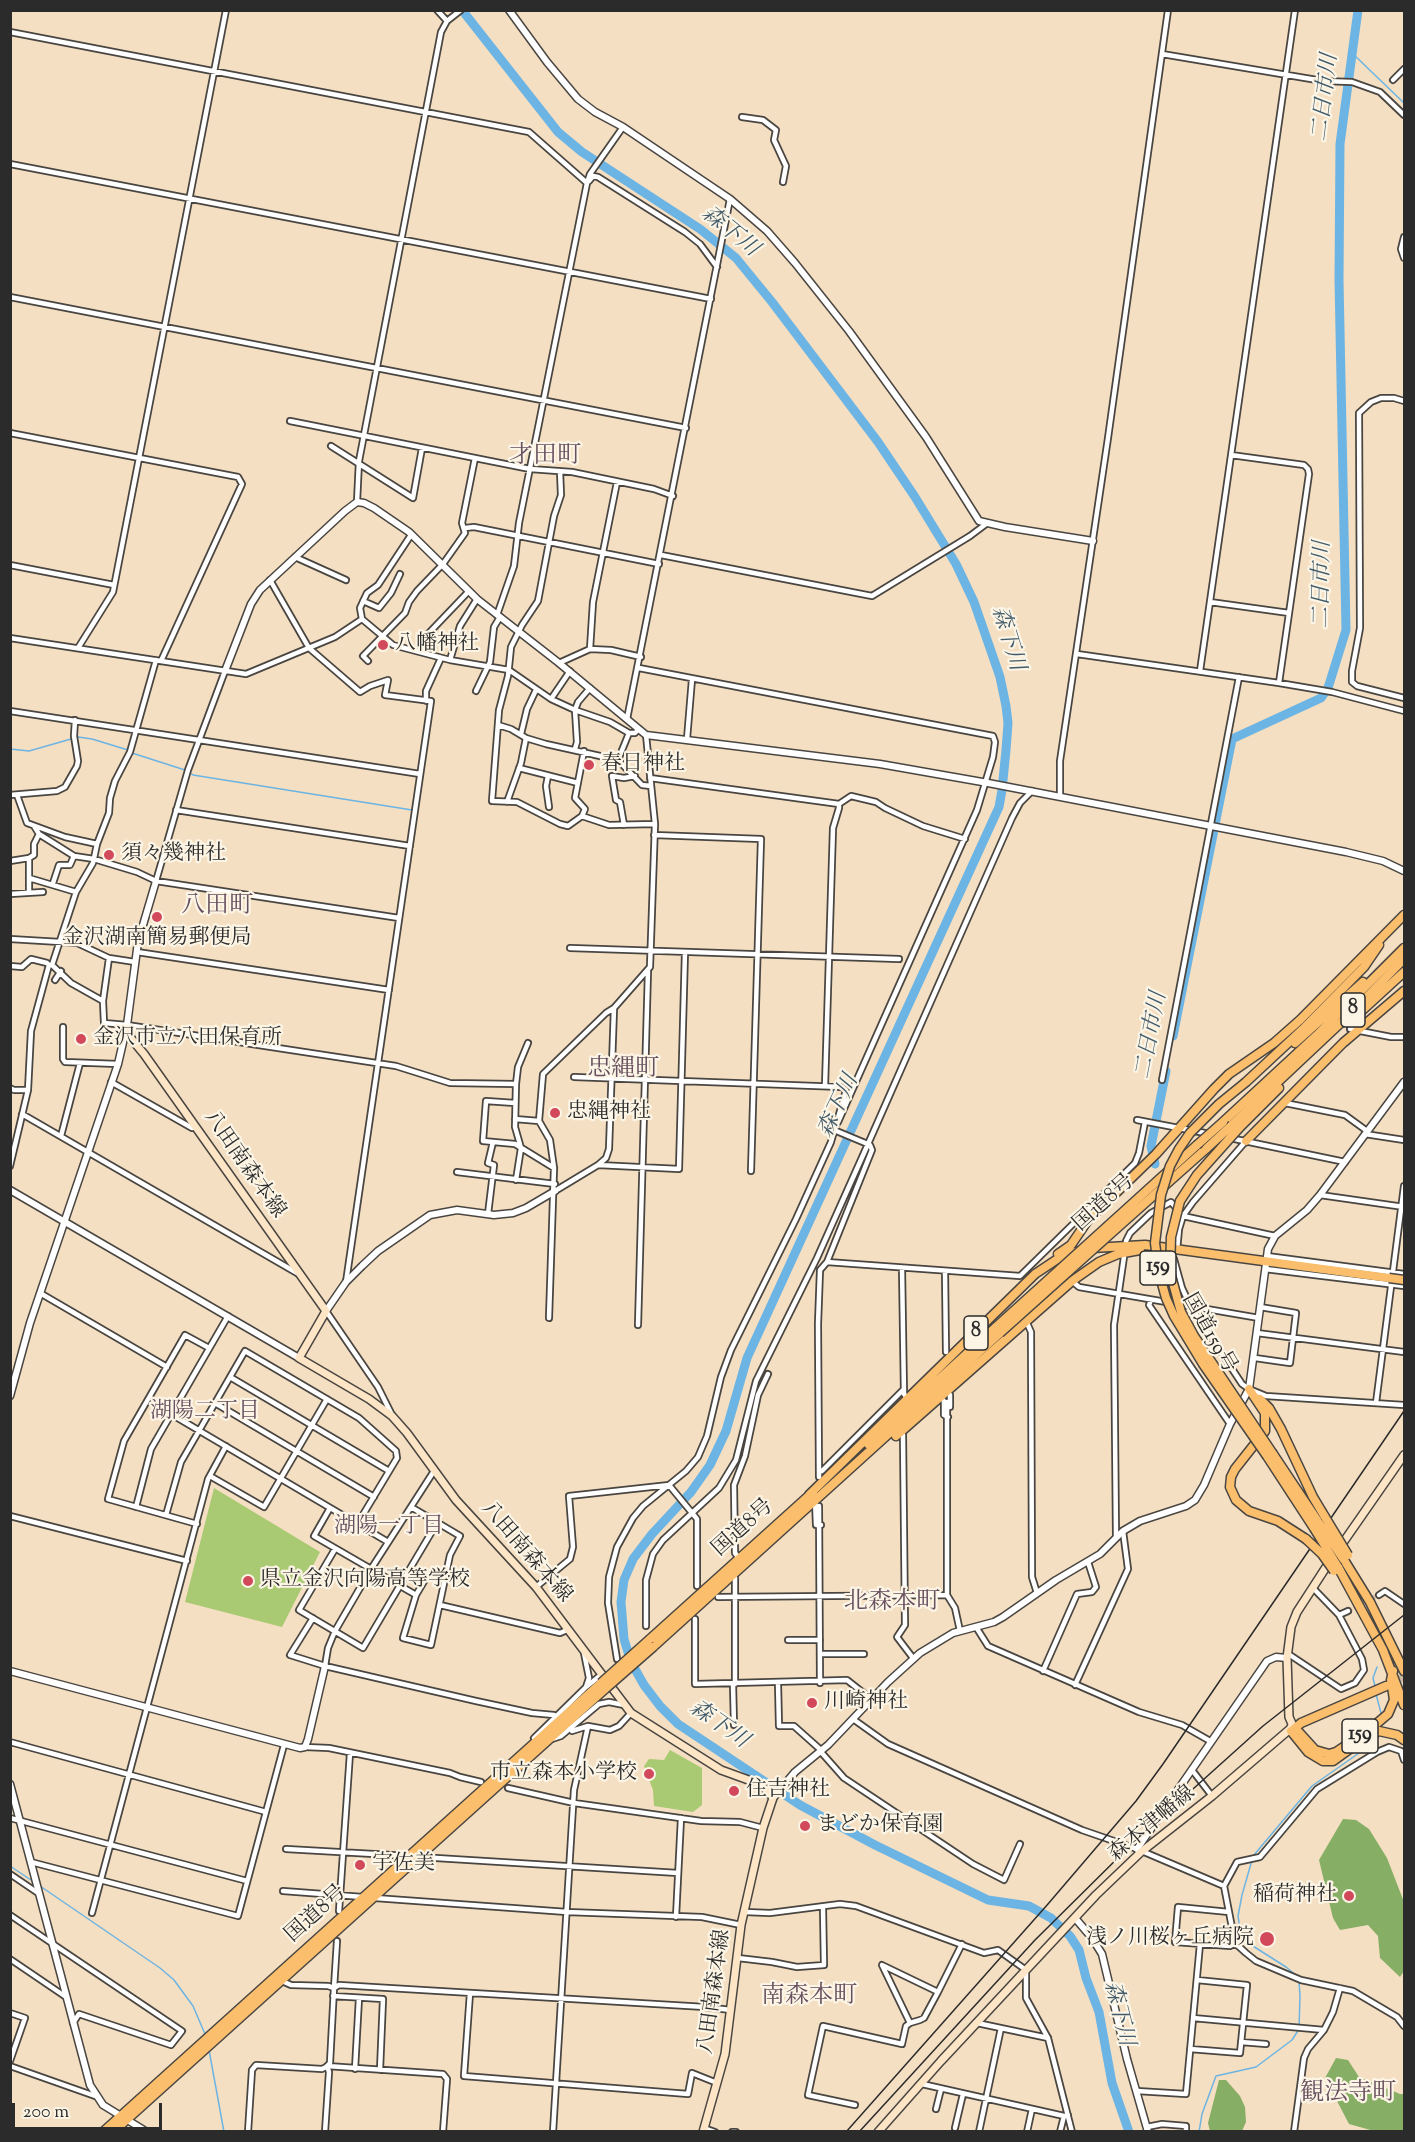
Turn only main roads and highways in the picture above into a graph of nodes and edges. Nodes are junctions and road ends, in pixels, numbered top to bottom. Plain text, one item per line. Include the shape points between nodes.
1 (1404, 915) edge
2 (1383, 936) junction
3 (1404, 948) edge
4 (1404, 959) edge
5 (1392, 961) junction
6 (1404, 972) edge
7 (1404, 991) edge
8 (126, 1028) road end
9 (1314, 1048) junction
10 (1301, 1061) joint
11 (1246, 1082) junction
12 (1236, 1126) junction
13 (1246, 1141) road end
14 (1115, 1225) junction
15 (1175, 1253) junction
16 (1035, 1274) junction
17 (1404, 1280) edge
18 (998, 1330) junction
19 (1270, 1455) junction
20 (1404, 1455) edge
21 (838, 1480) junction
22 (816, 1499) junction
23 (1319, 1523) junction
24 (1341, 1563) junction
25 (1370, 1602) junction
26 (651, 1643) junction
27 (1404, 1657) edge
28 (1393, 1671) junction
29 (1404, 1671) edge
30 (603, 1682) junction
31 (1385, 1684) tunnel mouth
32 (1404, 1705) edge
33 (1292, 1727) junction
34 (1404, 1740) edge
35 (215, 2036) junction
36 (123, 2118) junction
37 (704, 2130) edge
38 (103, 2132) edge
39 (113, 2132) edge
40 (878, 2132) edge

1 - 2 highway
2 - 11 highway via 1364,967
2 - 16 highway via 1304,1020 1229,1074 1088,1220 1071,1245
3 - 5 highway, 国道8号 / 8
4 - 9 highway, 8
5 - 11 highway, 国道159号 / 159 via 1381,965
5 - 14 highway, 国道8号 / 8, bridge
6 - 9 highway, 8 via 1319,1049
7 - 13 highway via 1353,1030
8 - 30 main road, 八田南森本線 via 326,1311 299,1358 392,1416 456,1500 536,1587
9 - 10 highway, 8
10 - 12 highway, 国道159号 / 159 via 1300,1068
11 - 19 highway, 国道159号 / 159, bridge via 1190,1133 1179,1149 1161,1196 1155,1243 1159,1274 1174,1316 1215,1383
12 - 14 highway, 国道8号 / 8, bridge
12 - 19 highway, 国道159号 / 159, bridge via 1180,1202 1170,1238 1170,1272 1181,1312 1194,1336
14 - 18 highway, 国道8号 / 8, bridge
15 - 16 highway, 8 via 1145,1245 1092,1248 1059,1258
15 - 17 highway, 8, bridge
15 - 21 highway, 8 via 1147,1250 1118,1254 1099,1262 1072,1281 945,1397
16 - 22 highway, 8 via 821,1477
18 - 21 highway, 国道8号 / 8
18 - 22 highway, 国道8号 / 8
19 - 23 highway, 国道159号 / 159
20 - 33 main road via 1297,1612 1287,1656
21 - 22 highway, 国道8号 / 8
22 - 26 highway, 国道8号 / 8
22 - 26 highway, 国道8号 / 8 via 740,1558
23 - 24 highway, 国道159号 / 159, bridge
23 - 24 highway, 159, bridge
23 - 24 highway, 159, bridge via 1313,1497 1281,1429 1269,1408 1249,1389 1266,1413 1266,1431 1231,1477 1230,1487 1236,1500 1249,1510 1293,1529 1322,1554
24 - 25 highway, 国道159号 / 159 via 1352,1572
24 - 28 highway, 159
25 - 27 highway, 159
25 - 29 highway, 国道159号 / 159
26 - 30 highway, 国道8号 / 8, bridge
28 - 32 highway, 159
28 - 33 highway, 159 via 1394,1700 1388,1714 1336,1752 1315,1750
30 - 35 highway, 国道8号 / 8
30 - 35 highway, 国道8号 / 8 via 550,1739 282,1981
30 - 37 main road, 八田南森本線 via 630,1713 722,1770 754,1782 773,1798 741,1925 726,2054
31 - 33 highway, 159
33 - 34 highway, 159 via 1308,1752 1328,1761 1379,1731
33 - 40 main road, 森本津幡線 via 1212,1796 1139,1851
35 - 36 highway, 国道8号 / 8
36 - 38 highway, 国道8号 / 8
36 - 39 highway, 国道8号 / 8

